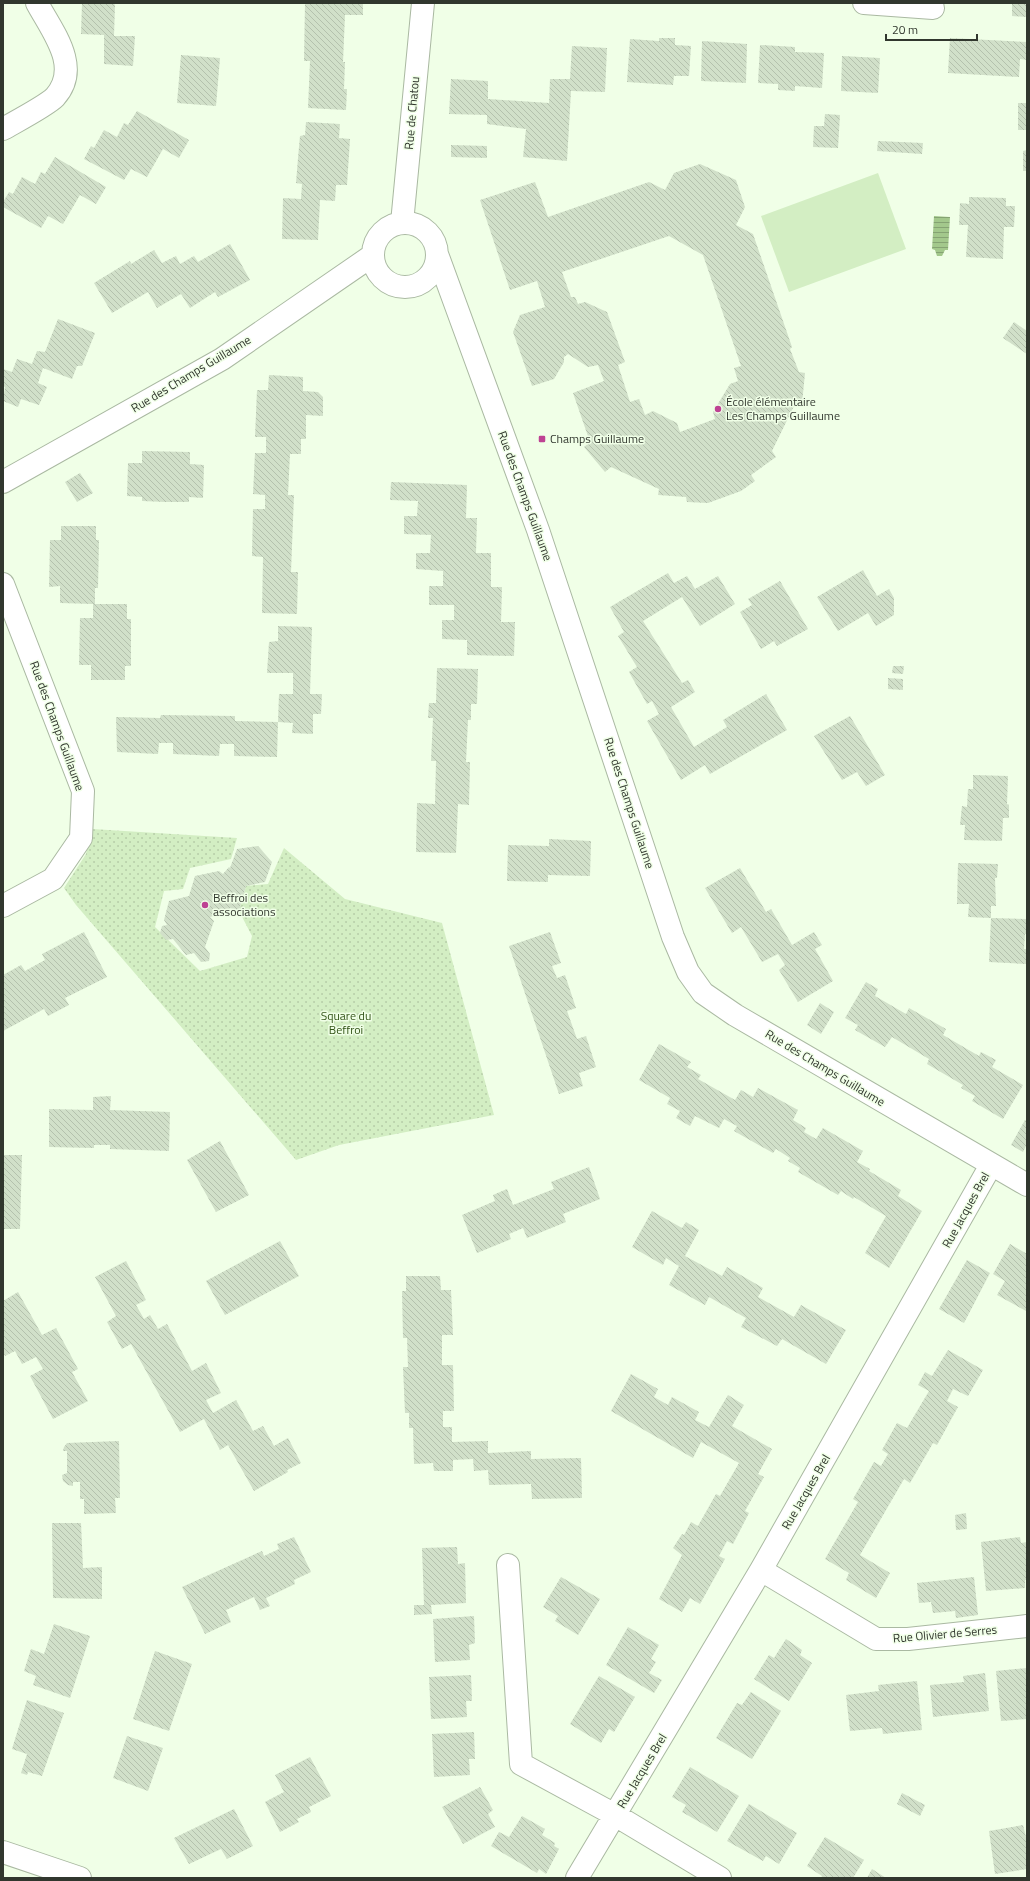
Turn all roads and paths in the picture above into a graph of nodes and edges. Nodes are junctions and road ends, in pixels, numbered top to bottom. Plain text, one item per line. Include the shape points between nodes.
1 (37, 3) edge
2 (423, 3) edge
3 (864, 3) edge
4 (933, 8) dead end
5 (3, 129) edge
6 (402, 223) junction
7 (437, 254) junction
8 (373, 255) junction
9 (3, 482) edge
10 (3, 584) edge
11 (3, 906) edge
12 (991, 1165) junction
13 (1027, 1185) edge
14 (508, 1565) dead end
15 (761, 1570) junction
16 (1027, 1626) edge
17 (615, 1815) junction
18 (3, 1852) edge
19 (80, 1878) edge
20 (577, 1878) edge
21 (720, 1878) edge

1 - 5 street via 62,49 67,74 54,98
2 - 6 street, Rue de Chatou
3 - 4 street
6 - 7 street via 422,227 430,234
6 - 8 street via 393,225 378,237
7 - 8 street via 436,264 426,280 408,287 388,282 380,275
7 - 12 street, Rue des Champs Guillaume via 538,530 673,937 688,972 703,993 735,1015
8 - 9 street, Rue des Champs Guillaume via 222,359
10 - 11 street, Rue des Champs Guillaume via 83,791 81,838 53,879
12 - 13 street, Rue des Champs Guillaume
12 - 15 street, Rue Jacques Brel
14 - 17 street, Rue Jacques Brel via 521,1764
15 - 16 street, Rue Olivier de Serres via 876,1639 908,1639
15 - 17 street, Rue Jacques Brel
17 - 20 street, Rue Jacques Brel
17 - 21 street
18 - 19 street

